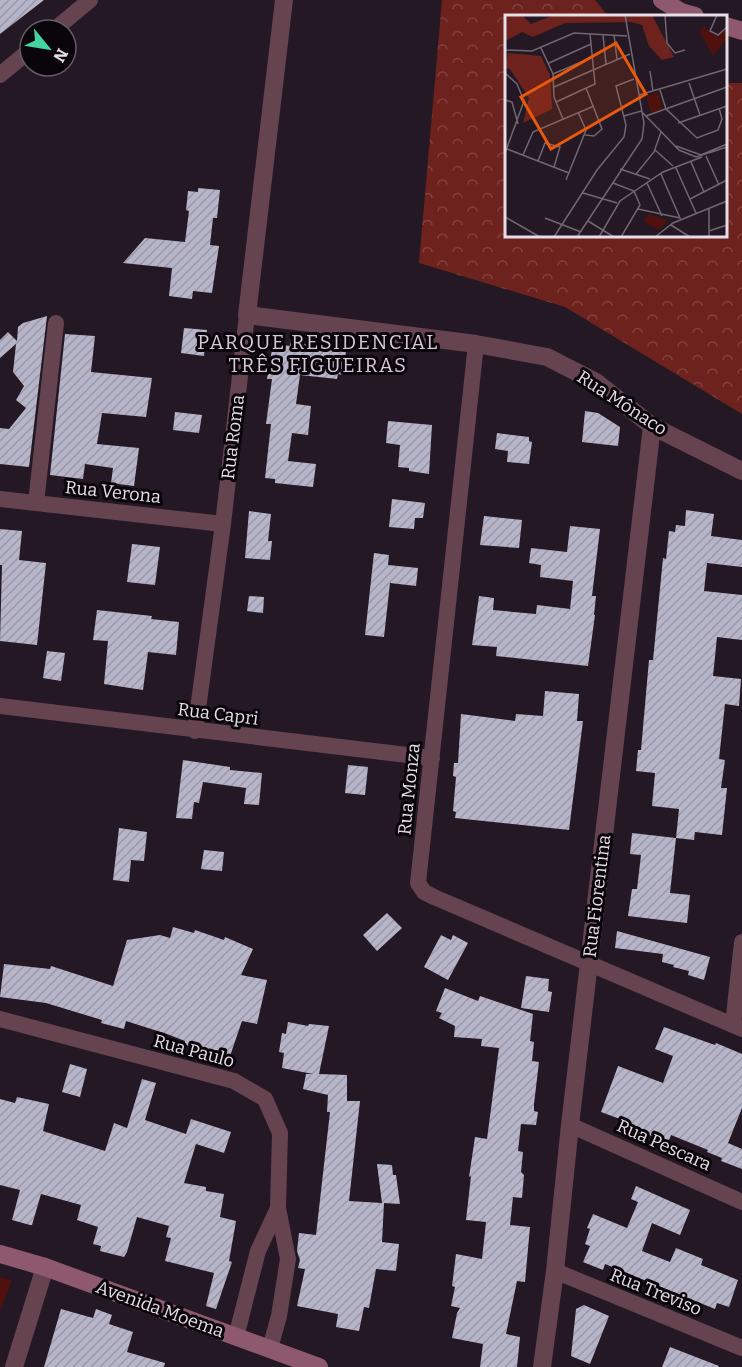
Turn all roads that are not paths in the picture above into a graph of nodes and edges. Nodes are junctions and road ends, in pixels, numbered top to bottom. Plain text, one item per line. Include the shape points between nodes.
1 (90, 0) edge
2 (284, 0) edge
3 (662, 0) edge
4 (692, 15) edge
5 (68, 18) edge
6 (727, 26) edge
7 (742, 31) edge
8 (18, 60) edge
9 (0, 75) edge
10 (247, 315) junction
11 (56, 322) dead end
12 (476, 345) junction
13 (652, 426) junction
14 (742, 471) edge
15 (0, 499) edge
16 (36, 503) junction
17 (222, 524) junction
18 (0, 706) edge
19 (195, 731) junction
20 (432, 758) junction
21 (742, 942) edge
22 (589, 964) junction
23 (0, 1019) edge
24 (738, 1027) edge
25 (570, 1125) junction
26 (742, 1202) edge
27 (278, 1208) junction
28 (0, 1254) edge
29 (45, 1267) junction
30 (555, 1271) junction
31 (236, 1338) junction
32 (270, 1348) junction
33 (742, 1348) edge
34 (14, 1367) edge
35 (319, 1367) edge
36 (543, 1367) edge

1 - 5 street
2 - 10 street, Rua Roma
3 - 4 main road
6 - 7 main road
8 - 9 street
10 - 12 street, Rua Mônaco
10 - 17 street, Rua Roma
11 - 16 street
12 - 13 street, Rua Mônaco via 547,357 596,382
12 - 20 street, Rua Monza
13 - 14 street, Rua Mônaco
13 - 22 street, Rua Fiorentina
15 - 16 street, Rua Verona
16 - 17 street, Rua Verona
17 - 19 street, Rua Roma
18 - 19 street, Rua Capri
19 - 20 street, Rua Capri
20 - 22 street, Rua Monza via 418,883 424,892
21 - 24 street
22 - 24 street, Rua Monza
22 - 25 street, Rua Fiorentina
23 - 27 street, Rua Paulo via 234,1081 265,1099 280,1133
25 - 26 street, Rua Pescara
25 - 30 street, Rua Fiorentina
27 - 31 street, Rua Paulo via 258,1251
27 - 32 street, Rua Paulo via 288,1258
28 - 29 main road, Avenida Moema
29 - 31 main road, Avenida Moema
29 - 34 street
30 - 33 street, Rua Treviso
30 - 36 street, Rua Fiorentina
31 - 32 main road, Avenida Moema
32 - 35 main road, Avenida Moema

